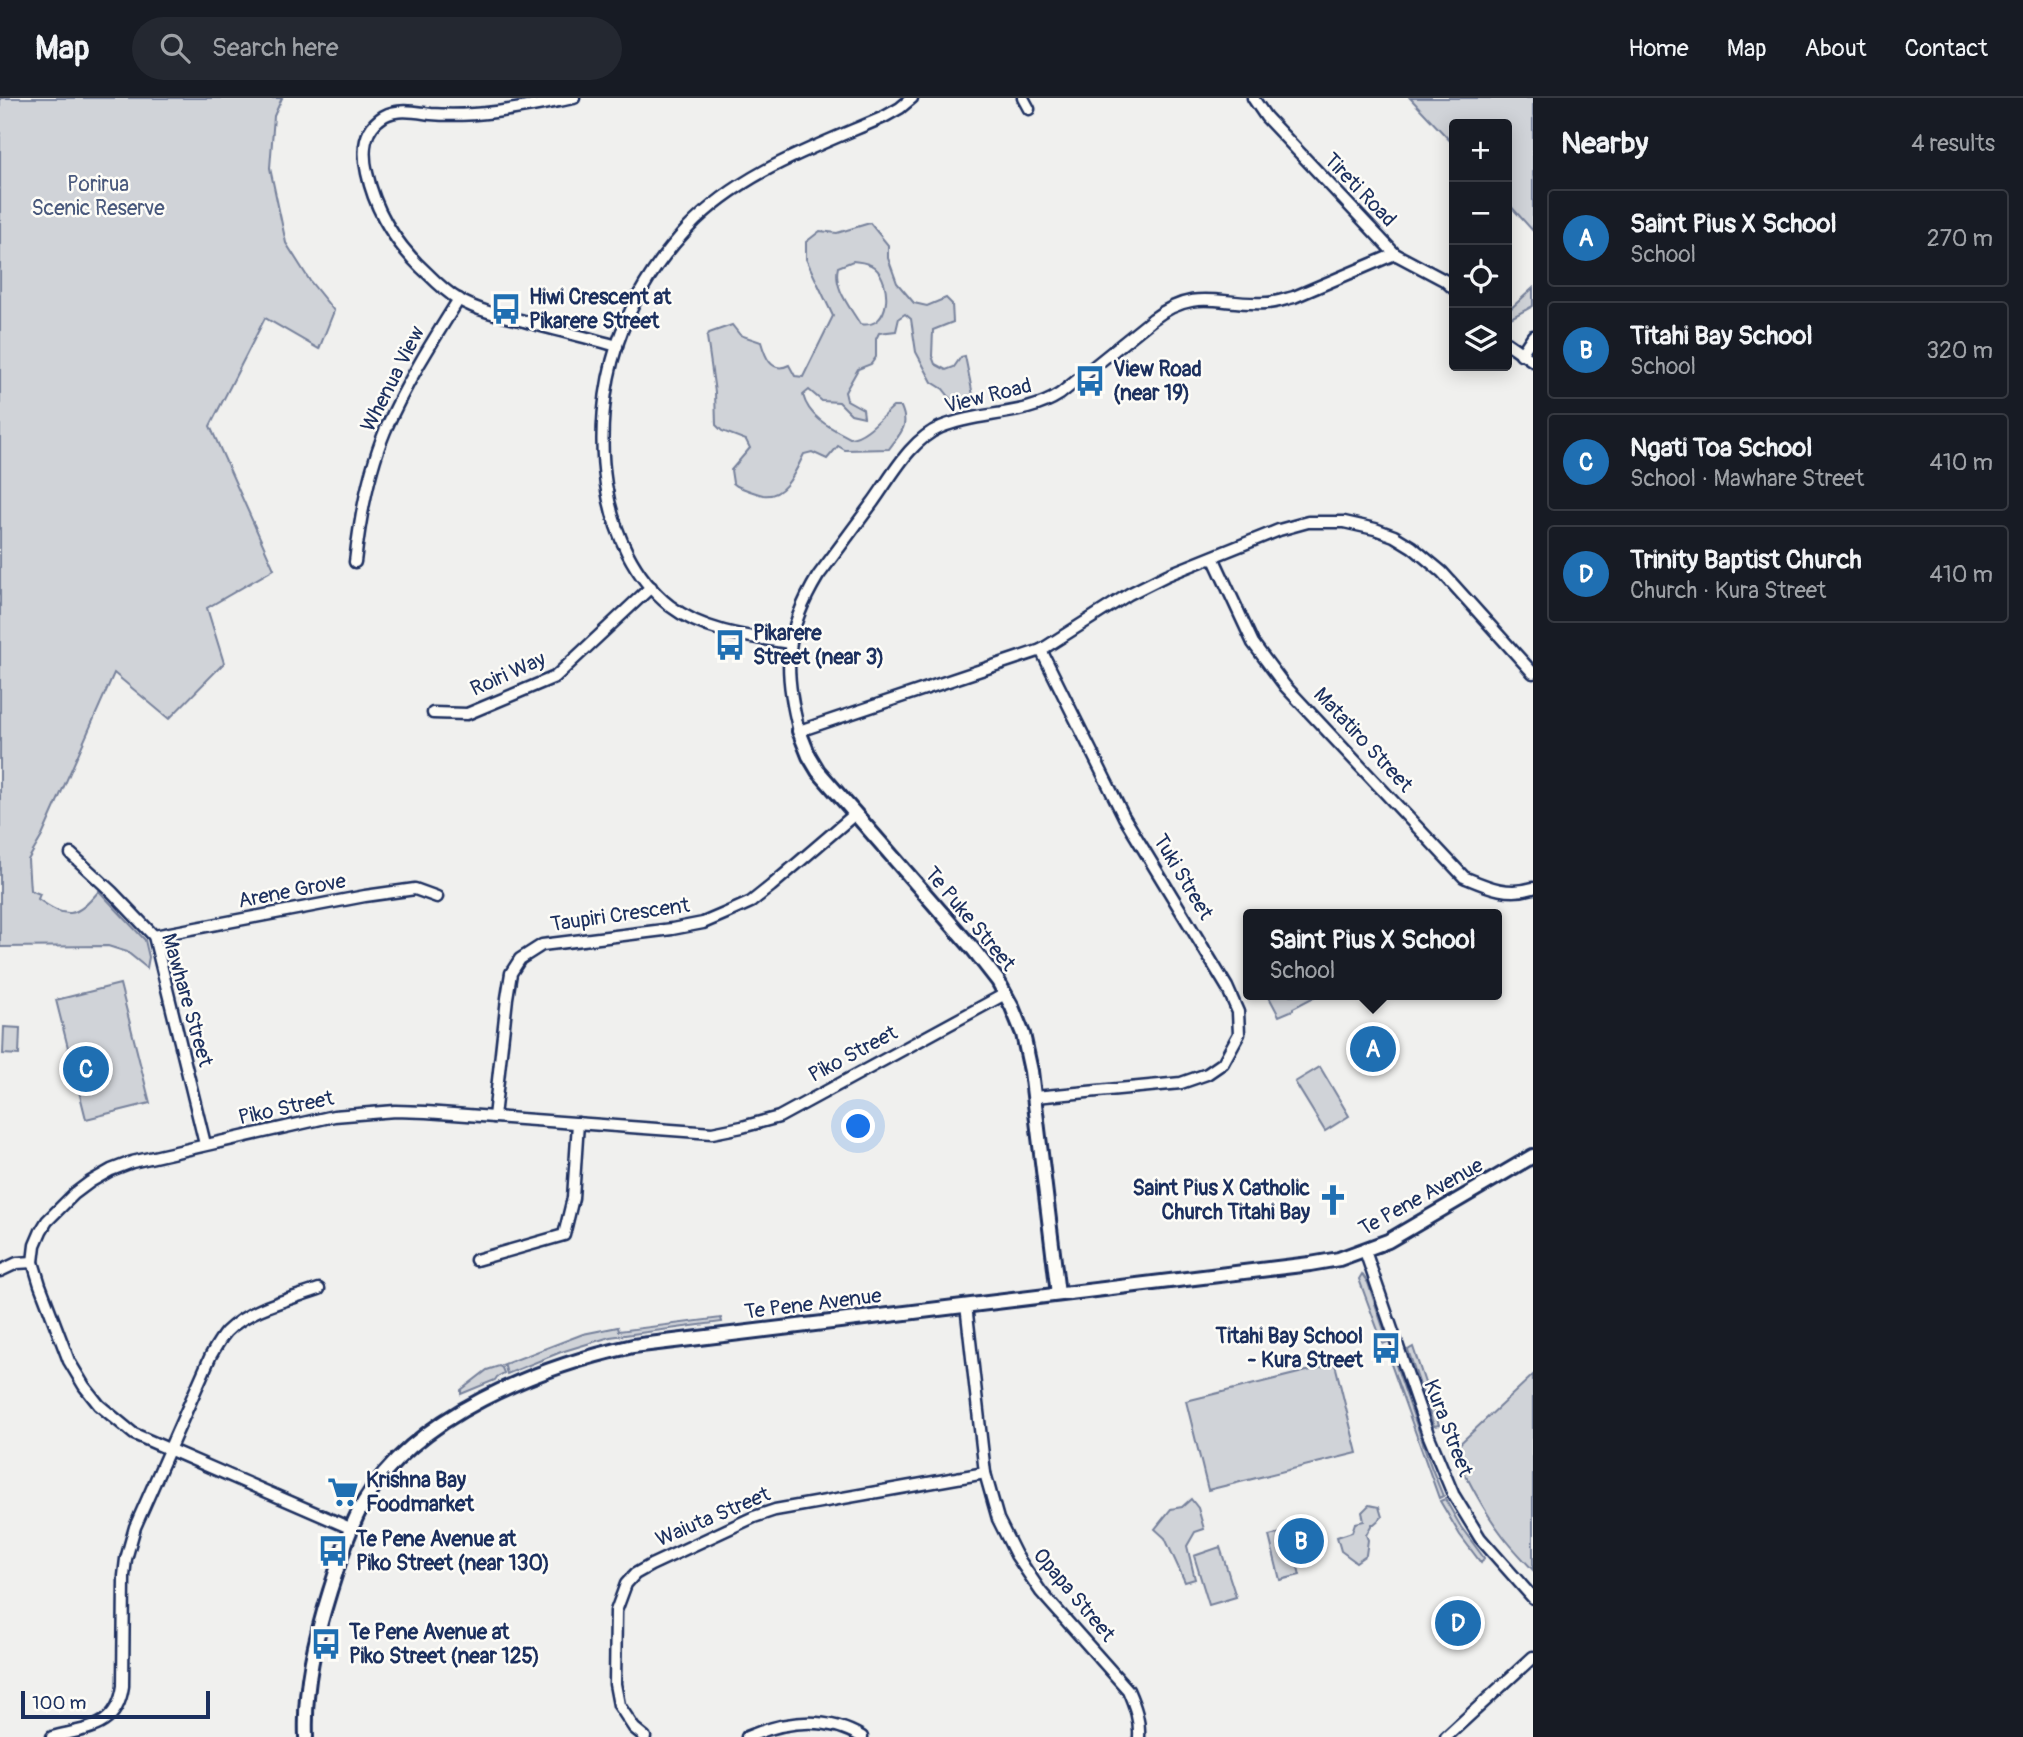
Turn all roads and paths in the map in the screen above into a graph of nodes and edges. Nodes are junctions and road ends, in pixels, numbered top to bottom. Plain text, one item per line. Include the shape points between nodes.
1 (574, 98) edge
2 (912, 98) edge
3 (1023, 98) edge
4 (1253, 98) edge
5 (1029, 108) dead end
6 (1395, 254) junction
7 (1449, 284) edge
8 (458, 299) junction
9 (1533, 336) edge
10 (617, 346) junction
11 (1512, 346) edge
12 (1521, 354) junction
13 (1533, 361) edge
14 (1213, 557) junction
15 (355, 562) dead end
16 (651, 587) junction
17 (790, 643) junction
18 (1041, 650) junction
19 (1533, 673) edge
20 (433, 713) dead end
21 (799, 731) junction
22 (855, 814) junction
23 (71, 854) dead end
24 (1533, 888) edge
25 (437, 897) dead end
26 (154, 936) junction
27 (1005, 994) junction
28 (1035, 1097) junction
29 (494, 1117) junction
30 (578, 1123) junction
31 (205, 1144) junction
32 (1533, 1156) edge
33 (1365, 1251) junction
34 (476, 1260) dead end
35 (33, 1262) junction
36 (0, 1271) edge
37 (319, 1289) dead end
38 (1058, 1294) junction
39 (966, 1305) junction
40 (169, 1450) junction
41 (985, 1473) junction
42 (350, 1528) junction
43 (1533, 1598) edge
44 (1533, 1657) edge
45 (52, 1737) edge
46 (306, 1737) edge
47 (645, 1737) edge
48 (747, 1737) edge
49 (862, 1737) edge
50 (1139, 1737) edge
51 (1446, 1737) edge

1 - 8 street via 488,114 396,112 382,118 368,134 365,159 383,221 409,257
2 - 10 street via 884,117 765,170 724,196 689,227 660,262 634,305
3 - 5 street
4 - 6 street, Tireti Road
6 - 7 street, Tireti Road
6 - 17 street, View Road via 1279,301 1203,299 1180,303 1049,401 933,431 900,464 818,576
8 - 10 street
8 - 15 street, Whenua View via 384,433 370,475
9 - 12 street
10 - 16 street via 603,430 604,469 625,550
11 - 12 street
12 - 13 street
14 - 18 street via 1129,594
14 - 19 street via 1308,522 1344,522 1394,536 1429,559
14 - 24 street, Matatiro Street via 1253,643 1285,686 1464,877 1497,891
16 - 17 street via 701,624
16 - 20 street, Roiri Way via 555,677 467,714
17 - 21 street, Te Puke Street via 789,687
18 - 21 street
18 - 28 street, Tuki Street via 1124,817 1227,987 1238,1012 1239,1034 1223,1063 1181,1083
21 - 22 street, Te Puke Street via 818,771
22 - 27 street, Te Puke Street via 974,949
22 - 29 street, Taupiri Crescent via 751,902 724,915 672,929 542,945 520,959 511,973
23 - 26 street, Mawhare Street
25 - 26 street, Arene Grove via 415,889 378,894
26 - 31 street, Mawhare Street
27 - 28 street, Te Puke Street via 1027,1046
27 - 30 street, Piko Street via 779,1117 712,1133
28 - 38 street, Te Puke Street
29 - 30 street, Piko Street
29 - 31 street, Piko Street via 426,1111 357,1113
30 - 34 street via 573,1198 565,1235
31 - 35 street, Piko Street via 132,1162 90,1182 47,1222 35,1245
32 - 33 street, Te Pene Avenue
33 - 38 street, Te Pene Avenue via 1310,1264
33 - 43 street, Kura Street via 1453,1494 1480,1538
35 - 36 street
35 - 40 street via 61,1342 84,1386 134,1434
37 - 40 street via 254,1312 224,1334
38 - 39 street, Te Pene Avenue
39 - 41 street, Opapa Street
39 - 42 street, Te Pene Avenue via 633,1346 557,1367 470,1405 417,1441 381,1478
40 - 42 street
40 - 45 street via 126,1559 121,1702 104,1721
41 - 47 street, Waiuta Street via 775,1510 635,1574 615,1611 615,1685 619,1705
41 - 50 street, Opapa Street via 998,1518 1027,1573 1128,1690 1139,1721
42 - 46 street, Te Pene Avenue via 314,1647
44 - 51 street
48 - 49 street via 811,1722 835,1725

